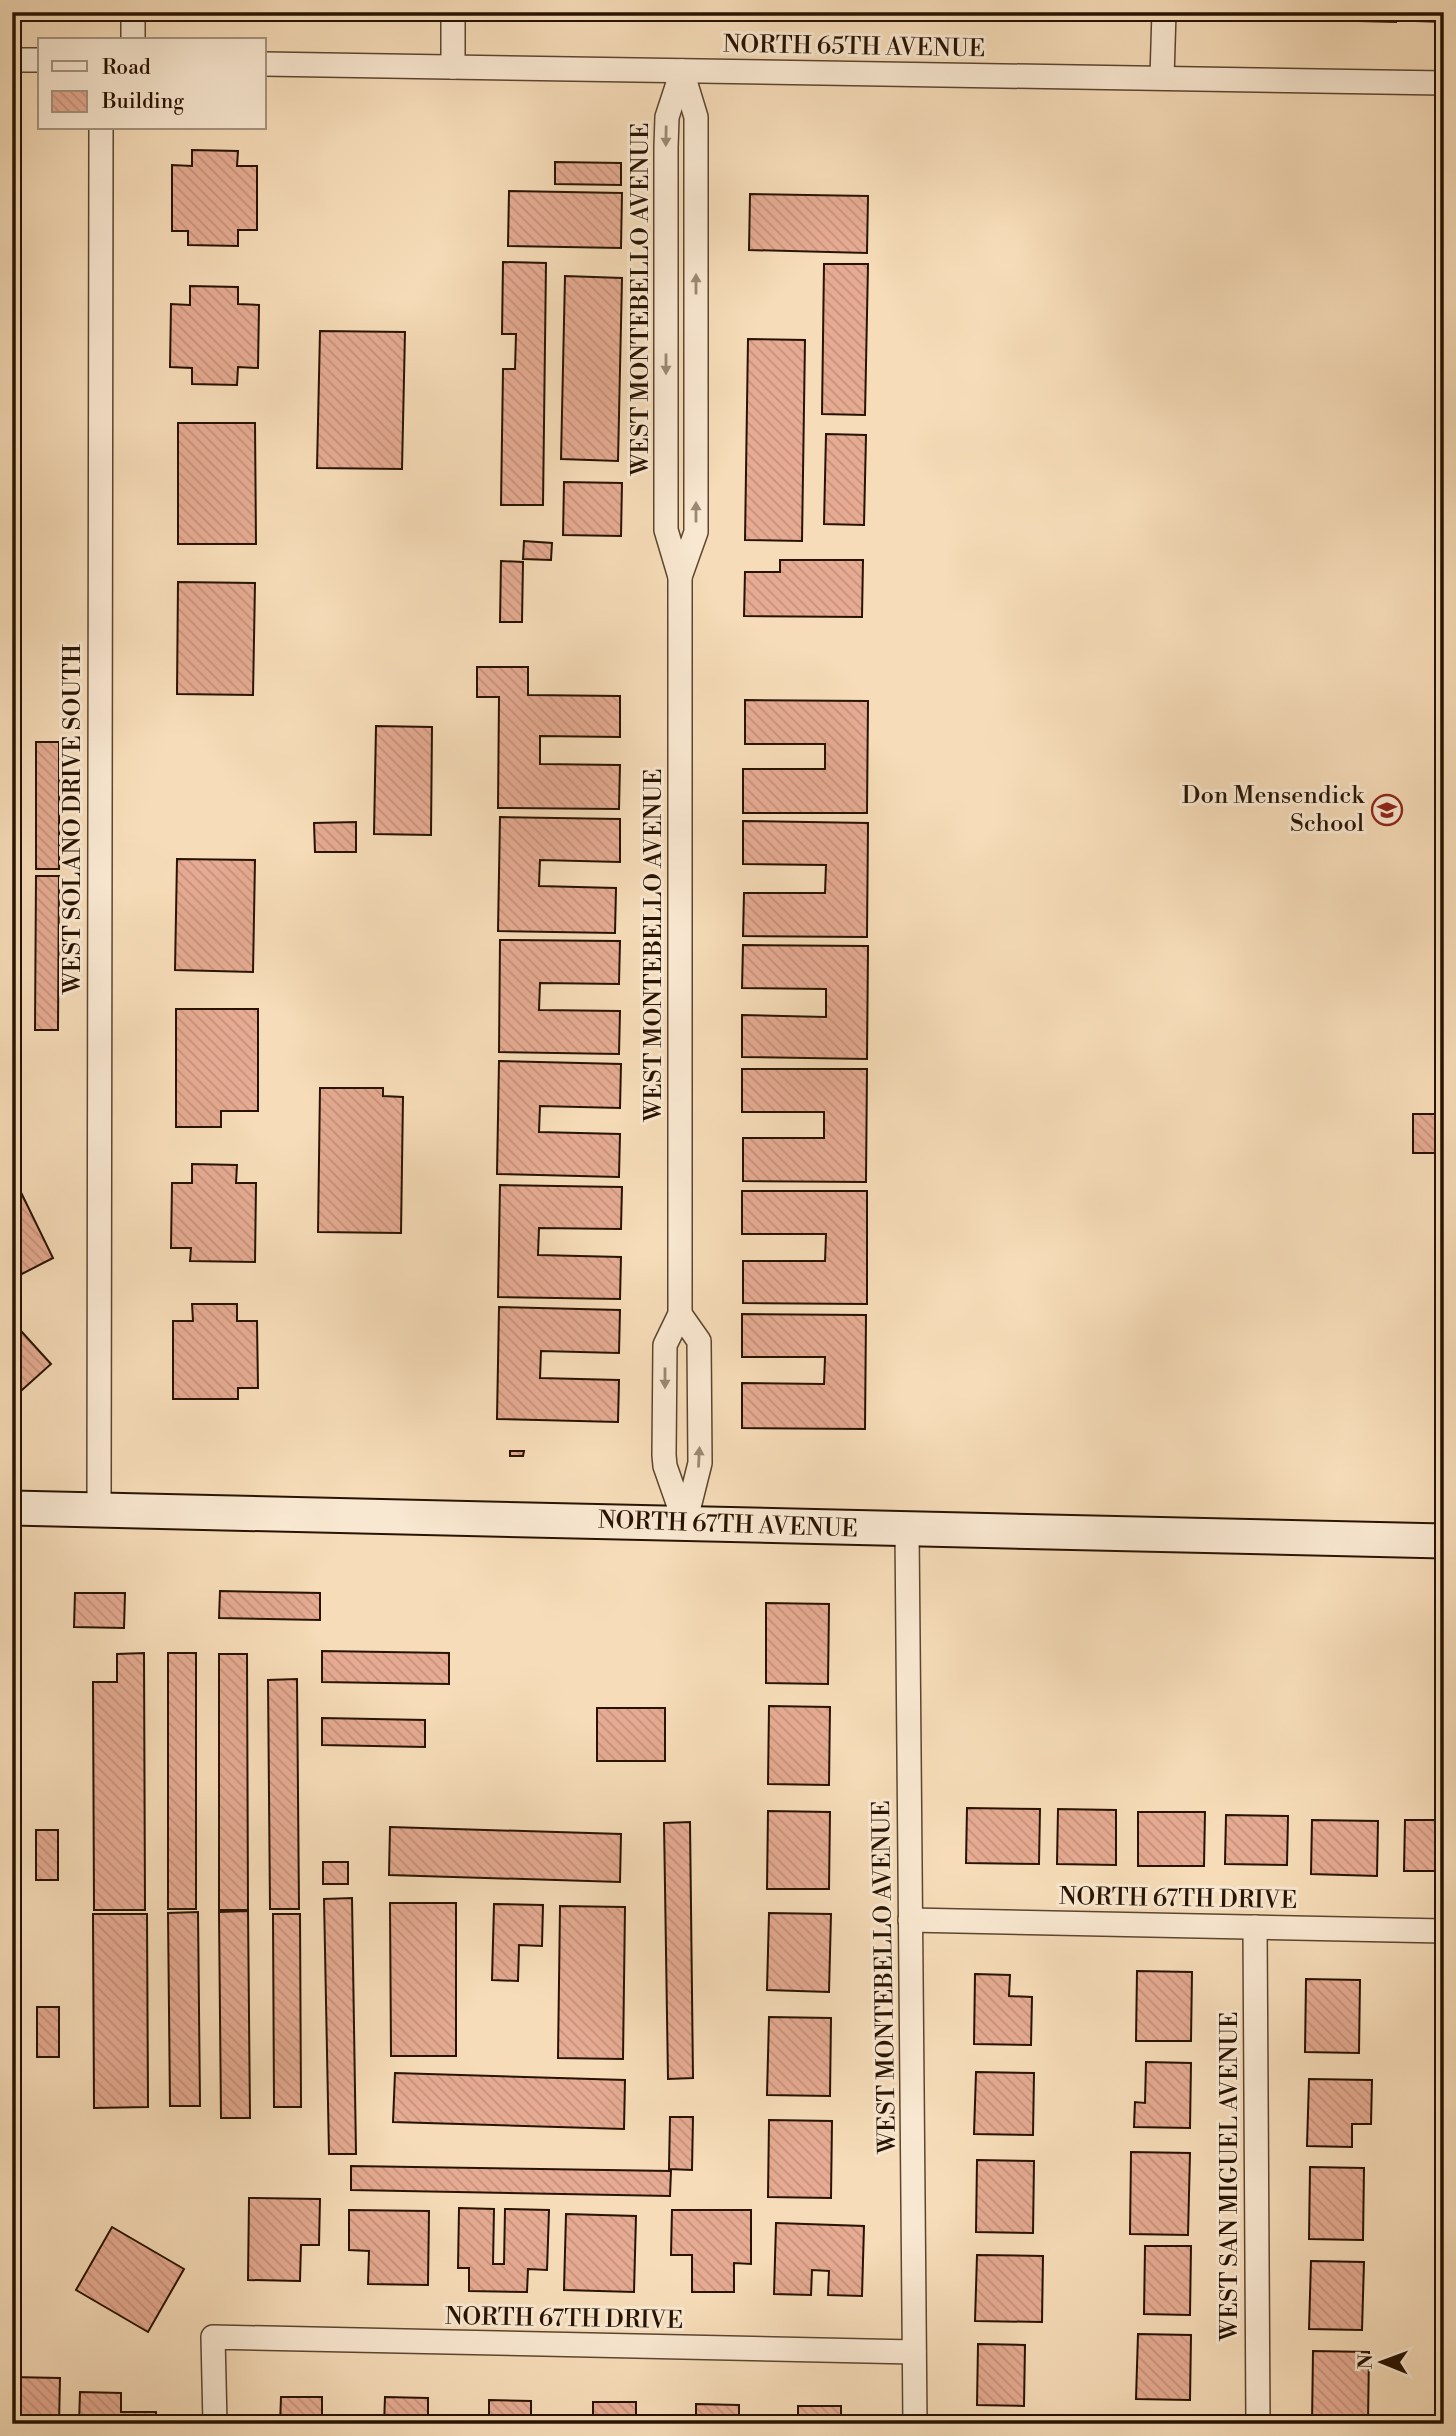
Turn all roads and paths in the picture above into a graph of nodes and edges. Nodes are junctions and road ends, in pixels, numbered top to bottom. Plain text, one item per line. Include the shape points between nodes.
1 (133, 12) edge
2 (453, 12) edge
3 (1164, 12) edge
4 (133, 38) edge
5 (12, 60) edge
6 (38, 60) edge
7 (266, 64) edge
8 (453, 67) junction
9 (682, 71) junction
10 (1162, 78) junction
11 (1444, 83) edge
12 (102, 130) edge
13 (680, 1314) junction
14 (12, 1508) edge
15 (99, 1510) junction
16 (685, 1523) junction
17 (907, 1529) junction
18 (1444, 1541) edge
19 (910, 1920) junction
20 (1255, 1927) junction
21 (1444, 1931) edge
22 (914, 2352) junction
23 (215, 2424) edge
24 (915, 2424) edge
25 (1258, 2424) edge

1 - 4 street
2 - 8 street
3 - 10 street
5 - 6 street
7 - 8 street, NORTH 65TH AVENUE
8 - 9 street, NORTH 65TH AVENUE
9 - 10 street, NORTH 65TH AVENUE
9 - 13 street, WEST MONTEBELLO AVENUE via 696,117 696,532 680,577
10 - 11 street, NORTH 65TH AVENUE
12 - 15 street, WEST SOLANO DRIVE SOUTH
13 -> 16 street, WEST MONTEBELLO AVENUE via 665,1345 665,1466
16 -> 13 street via 700,1463 699,1341
14 - 15 main road, NORTH 67TH AVENUE
15 - 16 main road, NORTH 67TH AVENUE
16 - 17 main road, NORTH 67TH AVENUE
17 - 18 main road, NORTH 67TH AVENUE
17 - 19 street, WEST MONTEBELLO AVENUE
19 - 20 street, NORTH 67TH DRIVE
19 - 22 street, WEST MONTEBELLO AVENUE
20 - 21 street, NORTH 67TH DRIVE
20 - 25 street, WEST SAN MIGUEL AVENUE
22 - 23 street, NORTH 67TH DRIVE via 213,2337
22 - 24 street, WEST MONTEBELLO AVENUE

